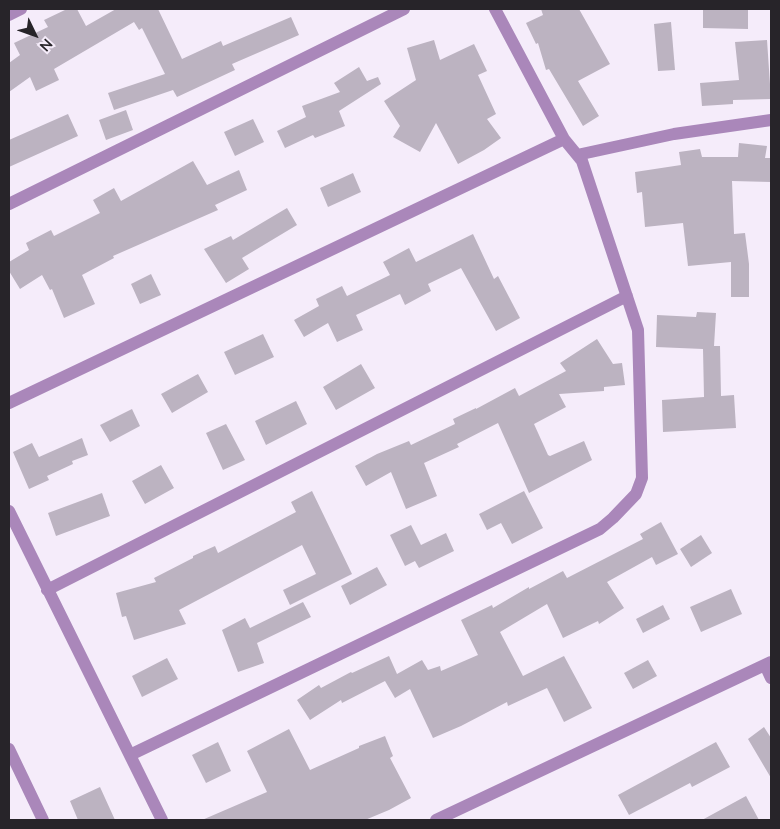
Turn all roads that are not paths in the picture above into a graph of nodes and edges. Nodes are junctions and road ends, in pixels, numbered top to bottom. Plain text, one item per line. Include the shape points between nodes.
1 (21, 9) edge
2 (404, 9) edge
3 (495, 9) edge
4 (9, 15) edge
5 (771, 120) edge
6 (564, 139) junction
7 (577, 155) junction
8 (9, 204) edge
9 (627, 296) junction
10 (9, 403) edge
11 (9, 511) edge
12 (47, 590) junction
13 (768, 663) edge
14 (771, 678) edge
15 (9, 749) edge
16 (130, 755) junction
17 (15, 777) edge
18 (43, 820) edge
19 (162, 820) edge
20 (436, 820) edge

1 - 4 street
2 - 8 street
3 - 6 street
5 - 7 street via 674,134
6 - 7 street
6 - 10 street
7 - 9 street via 587,172
9 - 12 street
9 - 16 street via 638,330 642,478 636,494 613,518 600,529
11 - 12 street
12 - 16 street
13 - 14 street
13 - 20 street
15 - 17 street
16 - 19 street
17 - 18 street

